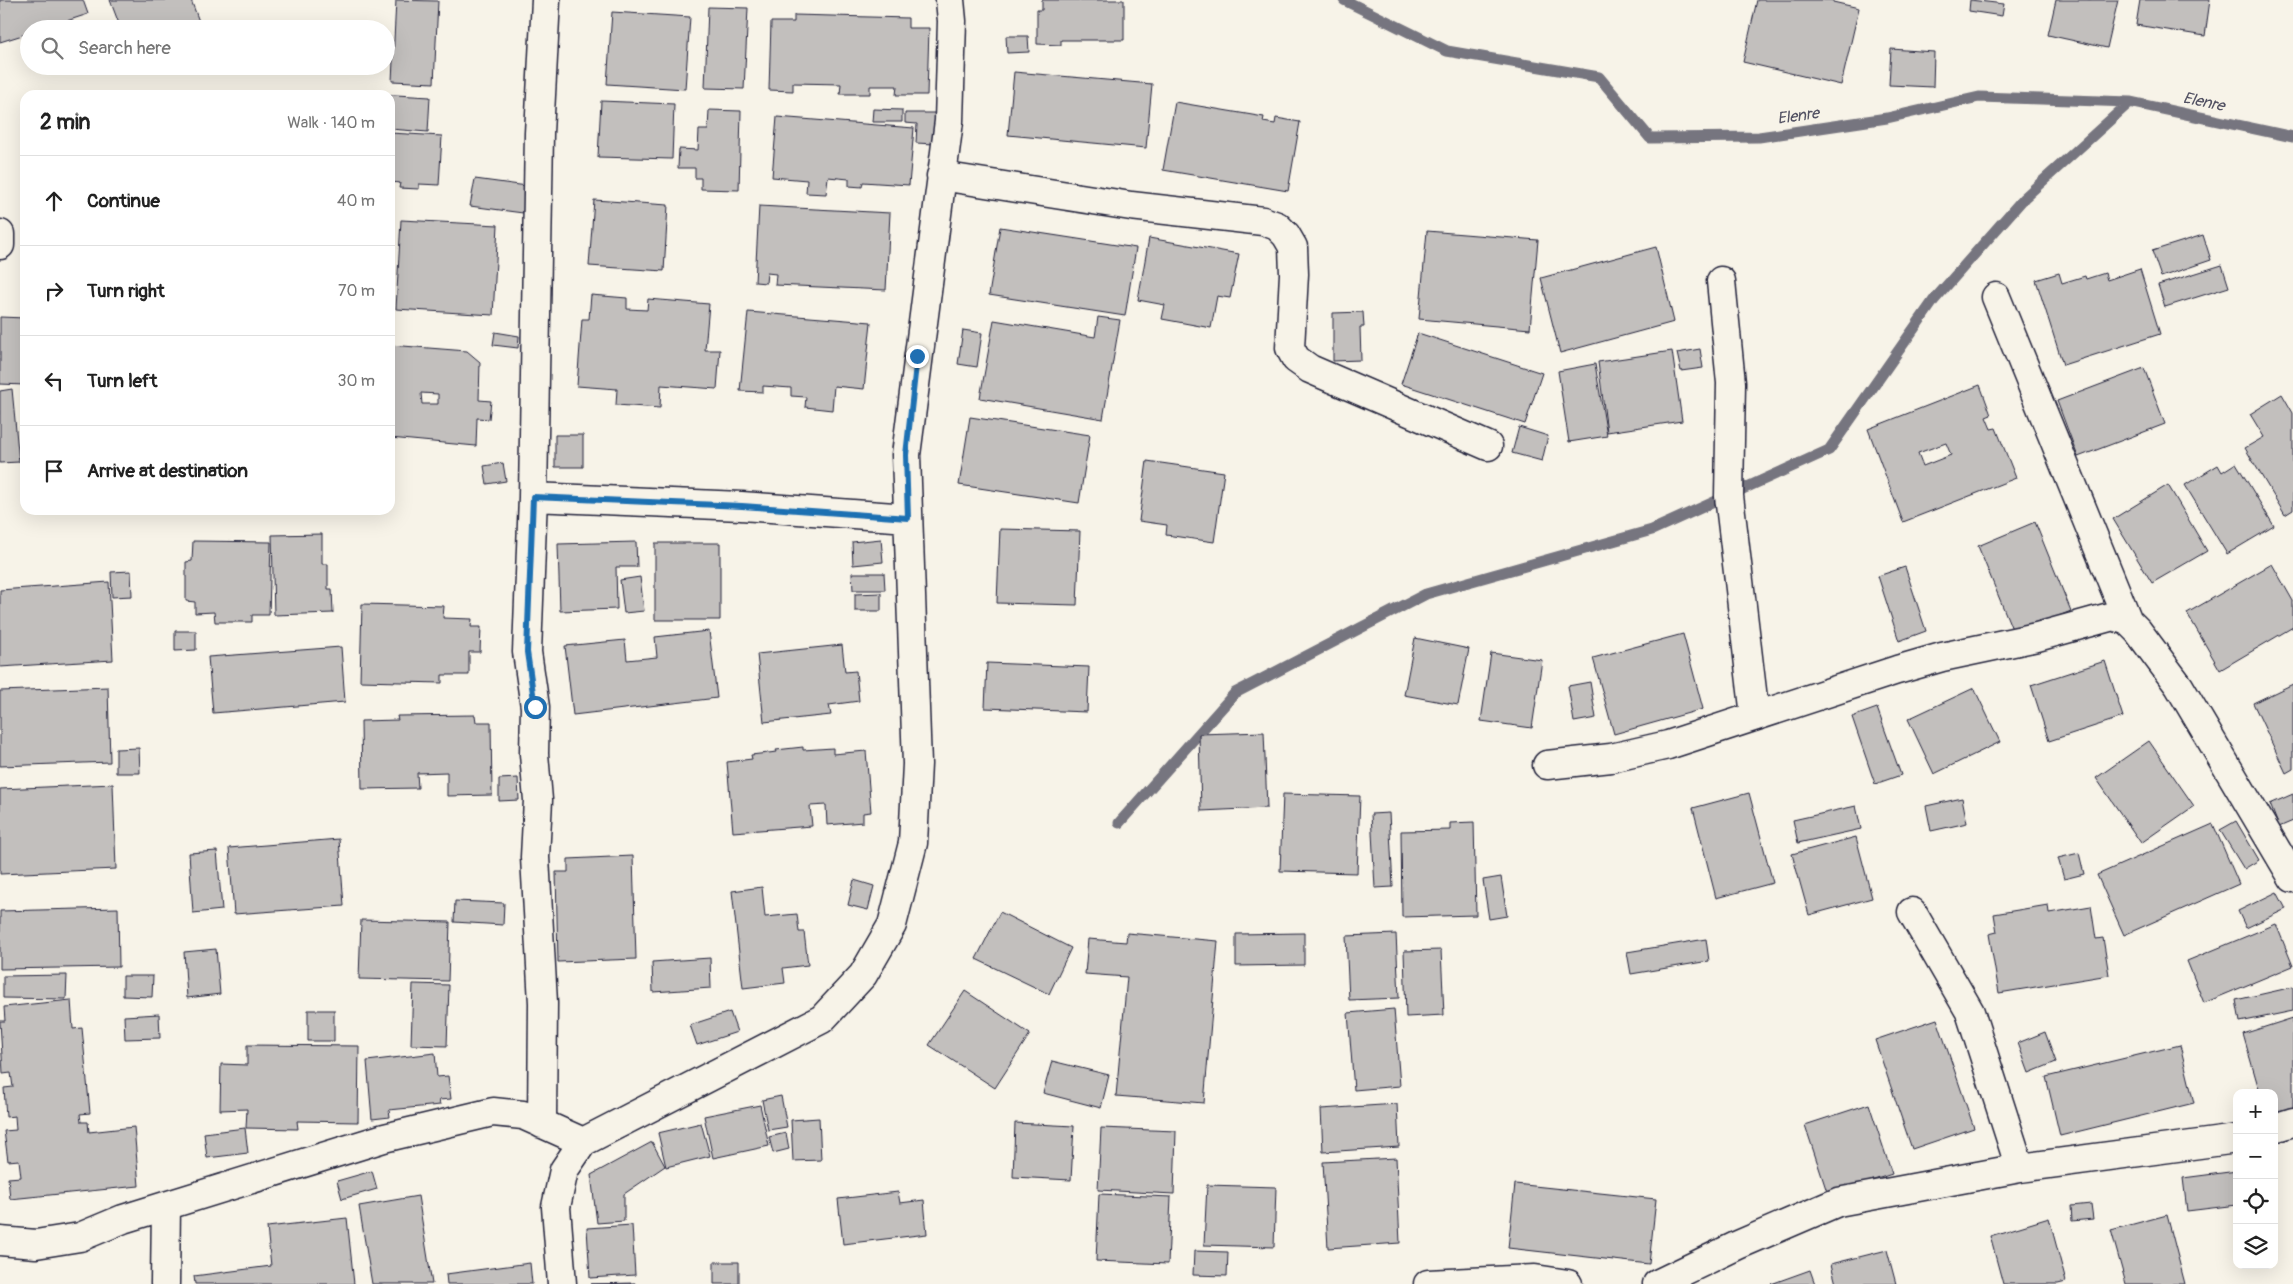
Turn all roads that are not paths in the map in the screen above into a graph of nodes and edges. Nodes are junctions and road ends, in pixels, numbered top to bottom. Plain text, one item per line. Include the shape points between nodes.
1 (546, 0) edge
2 (950, 0) edge
3 (941, 176) junction
4 (0, 234) edge
5 (0, 245) edge
6 (1721, 281) dead end
7 (1996, 297) dead end
8 (1488, 446) dead end
9 (533, 497) junction
10 (908, 518) junction
11 (2128, 621) junction
12 (1754, 716) junction
13 (1547, 765) dead end
14 (2293, 878) edge
15 (1912, 912) dead end
16 (2293, 1122) edge
17 (542, 1124) junction
18 (2278, 1127) edge
19 (2233, 1141) edge
20 (583, 1142) junction
21 (2020, 1168) junction
22 (166, 1206) junction
23 (0, 1241) edge
24 (165, 1284) edge
25 (562, 1284) edge
26 (1428, 1284) edge
27 (1568, 1284) edge
28 (1657, 1284) edge

1 - 9 street via 539,132
2 - 3 street via 948,121
3 - 8 street via 1131,206 1263,221 1277,226 1293,247 1290,348 1296,360
3 - 10 street via 906,455
4 - 5 street
6 - 12 street via 1731,383 1729,496
7 - 11 street
9 - 10 street via 742,506
9 - 17 street via 527,652 535,707 534,754 538,800 535,857 543,1003
10 - 20 street via 917,764 913,843 892,925 863,975 822,1019
11 - 12 street via 2113,616 2037,637 1942,657
11 - 14 street via 2179,686
12 - 13 street via 1668,745 1611,758
15 - 21 street via 1970,1012
16 - 18 street
17 - 20 street
17 - 22 street via 522,1115 493,1112 384,1138
19 - 21 street
20 - 25 street via 564,1170 556,1207
21 - 28 street via 1838,1202 1738,1244
22 - 23 street via 80,1237 36,1244
22 - 24 street
26 - 27 street via 1535,1280

